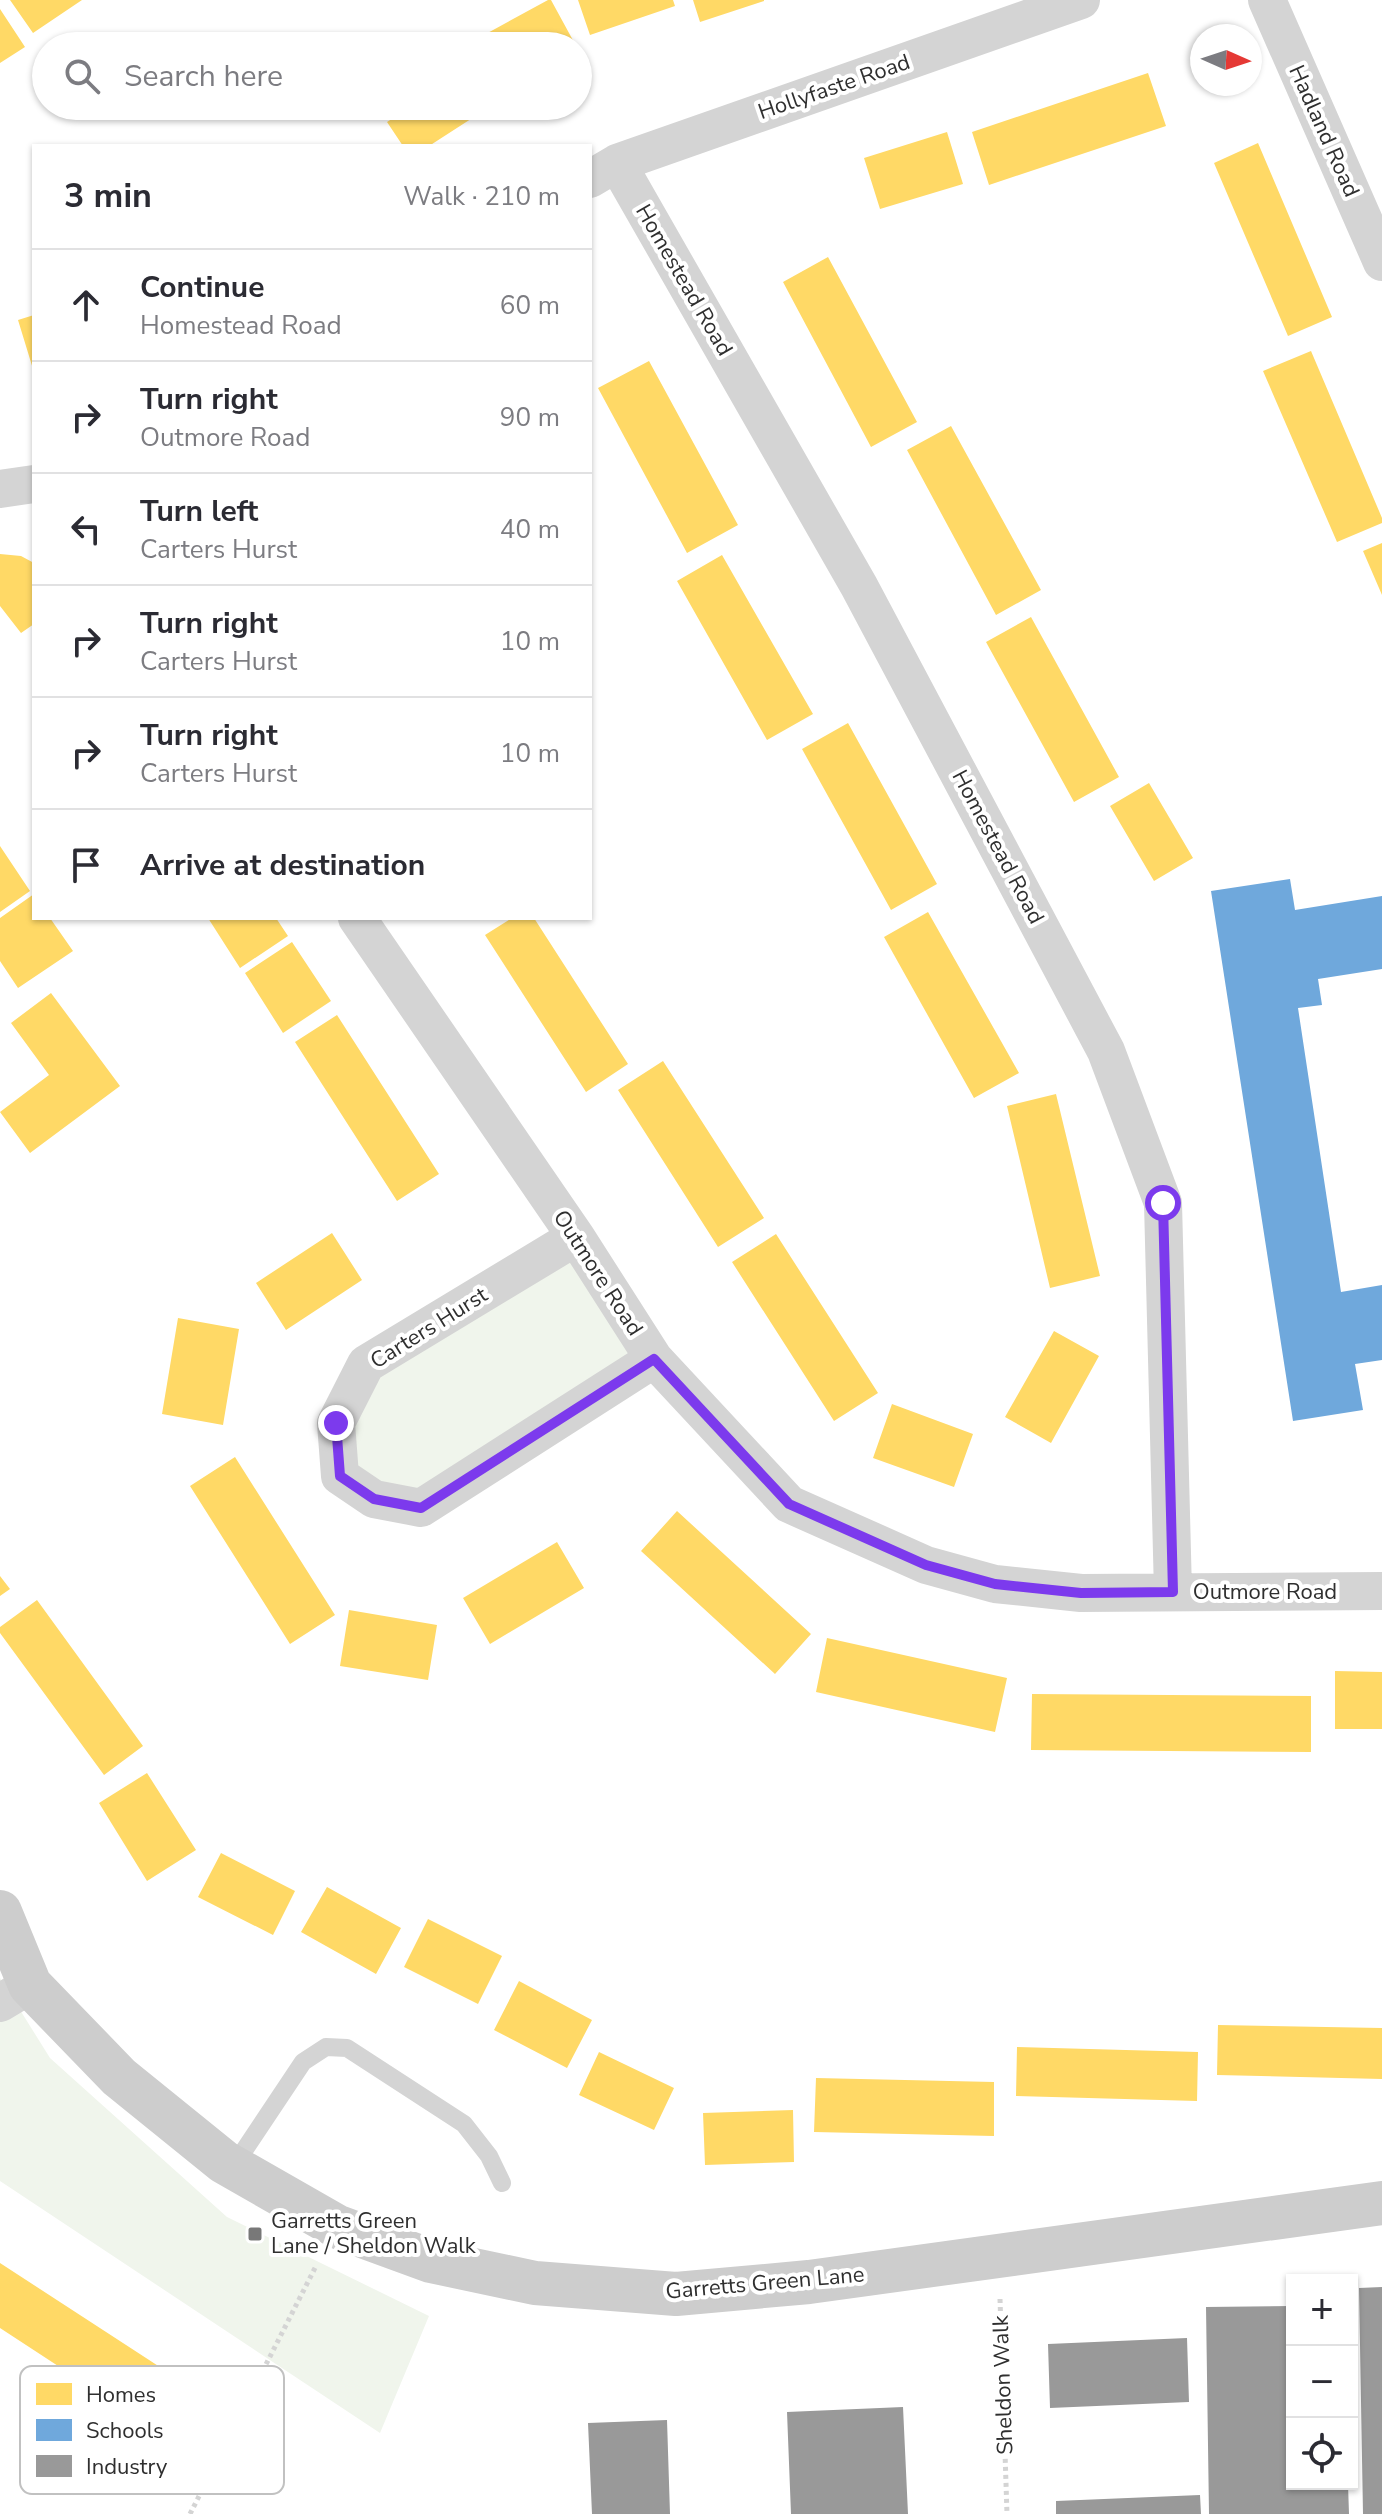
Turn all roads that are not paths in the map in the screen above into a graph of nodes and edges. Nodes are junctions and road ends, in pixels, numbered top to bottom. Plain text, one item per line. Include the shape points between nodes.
1 (1081, 0) edge
2 (1267, 0) edge
3 (603, 171) edge
4 (1382, 262) edge
5 (32, 484) edge
6 (0, 489) edge
7 (358, 920) edge
8 (576, 1237) junction
9 (654, 1359) junction
10 (1382, 1591) edge
11 (1173, 1592) junction
12 (0, 1912) edge
13 (15, 1994) edge
14 (233, 2167) junction
15 (502, 2183) dead end
16 (1382, 2203) edge

1 - 3 street, Hollyfaste Road
2 - 4 street, Hadland Road
3 - 11 street, Homestead Road via 859,586 1106,1051 1163,1203
5 - 6 street
7 - 8 street, Outmore Road
8 - 9 street, Outmore Road
8 - 9 street, Carters Hurst via 366,1364 336,1423 340,1476 374,1499 421,1508
9 - 11 street, Outmore Road via 789,1504 871,1541 926,1565 995,1584 1081,1593
10 - 11 street, Outmore Road
12 - 13 street, Garretts Green Lane
13 - 14 street, Garretts Green Lane
14 - 15 lane via 303,2062 326,2047 347,2048 464,2124
14 - 16 street, Garretts Green Lane via 338,2227 431,2261 535,2283 676,2294 809,2282

